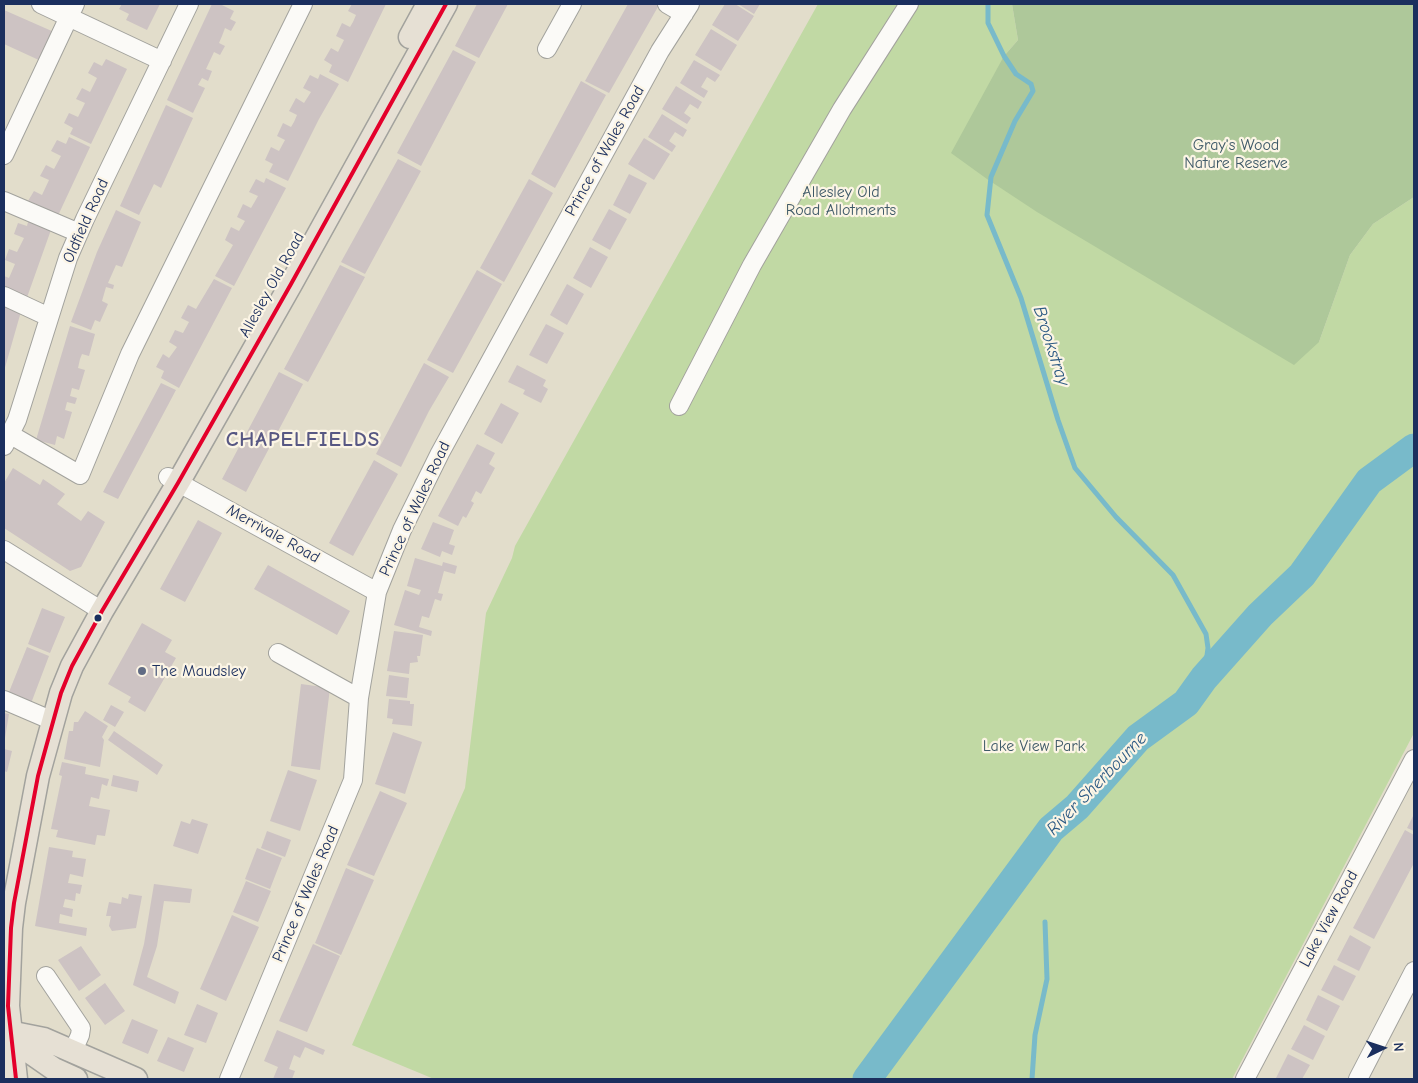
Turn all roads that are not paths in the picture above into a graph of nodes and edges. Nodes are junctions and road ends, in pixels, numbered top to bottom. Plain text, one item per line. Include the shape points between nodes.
1 (41, 4) edge
2 (189, 4) edge
3 (303, 4) edge
4 (428, 4) edge
5 (446, 4) edge
6 (572, 4) edge
7 (667, 4) edge
8 (909, 4) edge
9 (687, 9) edge
10 (71, 10) edge
11 (547, 49) dead end
12 (162, 61) junction
13 (369, 126) junction
14 (4, 155) edge
15 (4, 201) edge
16 (79, 233) junction
17 (4, 296) edge
18 (49, 318) junction
19 (679, 406) dead end
20 (7, 441) edge
21 (173, 480) junction
22 (4, 550) edge
23 (378, 592) junction
24 (102, 611) junction
25 (278, 653) dead end
26 (360, 698) junction
27 (4, 700) edge
28 (53, 721) junction
29 (1414, 759) edge
30 (11, 877) edge
31 (1414, 971) edge
32 (46, 976) dead end
33 (7, 1031) edge
34 (72, 1051) junction
35 (16, 1079) edge
36 (76, 1079) edge
37 (136, 1079) edge
38 (229, 1079) edge
39 (1245, 1079) edge
40 (1358, 1079) edge

1 - 10 street
2 - 12 street, Oldfield Road
3 - 20 street via 130,354 80,475
4 - 13 main road, Allesley Old Road
5 - 13 main road, Allesley Old Road
6 - 11 street
7 - 9 street
8 - 19 street via 842,109 752,265
9 - 23 street, Prince of Wales Road via 660,50 440,454 402,530
10 - 12 street
10 - 14 street
12 - 16 street, Oldfield Road
13 - 21 main road, Allesley Old Road
15 - 16 street
16 - 18 street, Oldfield Road
17 - 18 street
18 - 20 street, Oldfield Road via 18,420
21 - 23 street, Merrivale Road
21 - 24 main road, Allesley Old Road
22 - 24 street
23 - 26 street, Prince of Wales Road
24 - 28 main road, Allesley Old Road via 72,666
25 - 26 street
26 - 38 street, Prince of Wales Road via 351,785
27 - 28 street
28 - 30 main road, Allesley Old Road
29 - 39 street, Lake View Road
30 - 33 main road, Allesley Old Road
31 - 40 street
32 - 34 street via 81,1028
33 - 34 main road via 44,1039
33 - 35 main road, Allesley Old Road
33 - 36 main road via 54,1069
34 - 37 main road

